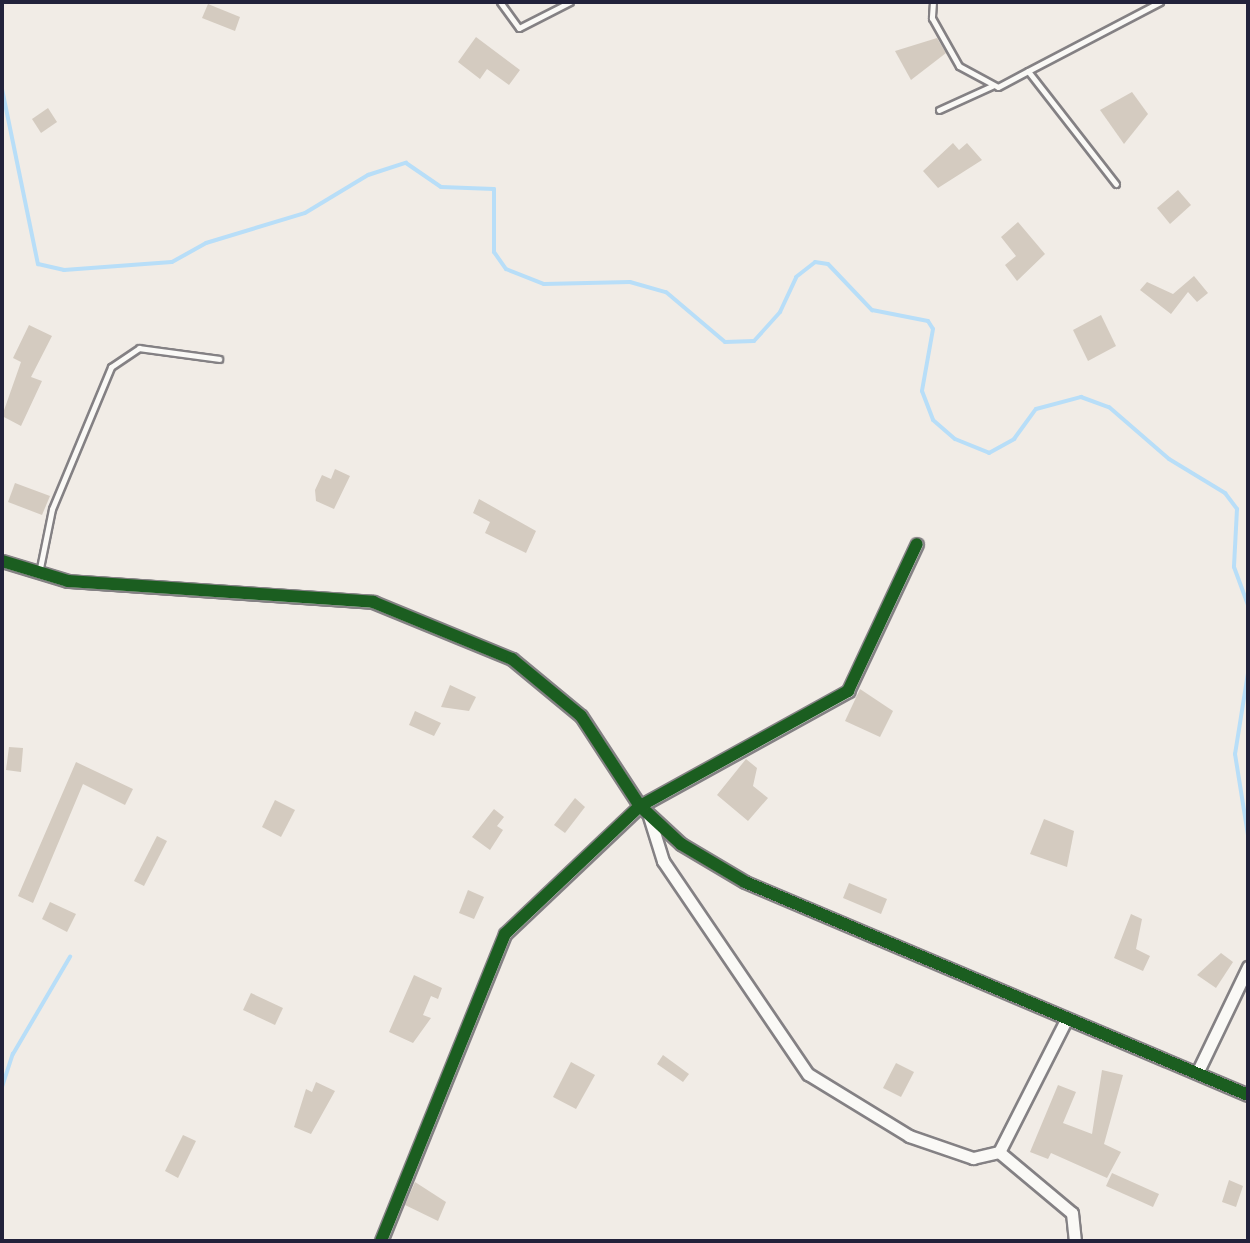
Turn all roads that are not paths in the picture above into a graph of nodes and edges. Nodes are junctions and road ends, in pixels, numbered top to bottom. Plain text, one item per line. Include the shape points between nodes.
1 (500, 2) edge
2 (570, 2) edge
3 (933, 2) edge
4 (1160, 2) edge
5 (1028, 71) junction
6 (993, 86) junction
7 (939, 110) dead end
8 (1116, 184) dead end
9 (219, 359) dead end
10 (917, 544) dead end
11 (2, 561) edge
12 (39, 574) junction
13 (644, 809) junction
14 (1248, 967) edge
15 (1066, 1020) junction
16 (1197, 1073) junction
17 (1248, 1095) edge
18 (999, 1152) junction
19 (381, 1241) edge
20 (1075, 1241) edge

1 - 2 lane via 513,23 528,28
3 - 6 lane via 932,18 948,55
4 - 5 lane
5 - 6 lane
5 - 8 lane
6 - 7 lane
9 - 12 lane via 139,348 111,367 52,509
10 - 13 street via 848,691
11 - 12 street
12 - 13 street via 373,602 512,659 547,682 581,716
13 - 15 street via 681,844 745,882
13 - 18 street via 663,861 808,1074 909,1136 973,1158
13 - 19 street via 505,934
14 - 16 street
15 - 16 street
15 - 18 street
16 - 17 street
18 - 20 street via 1072,1213

